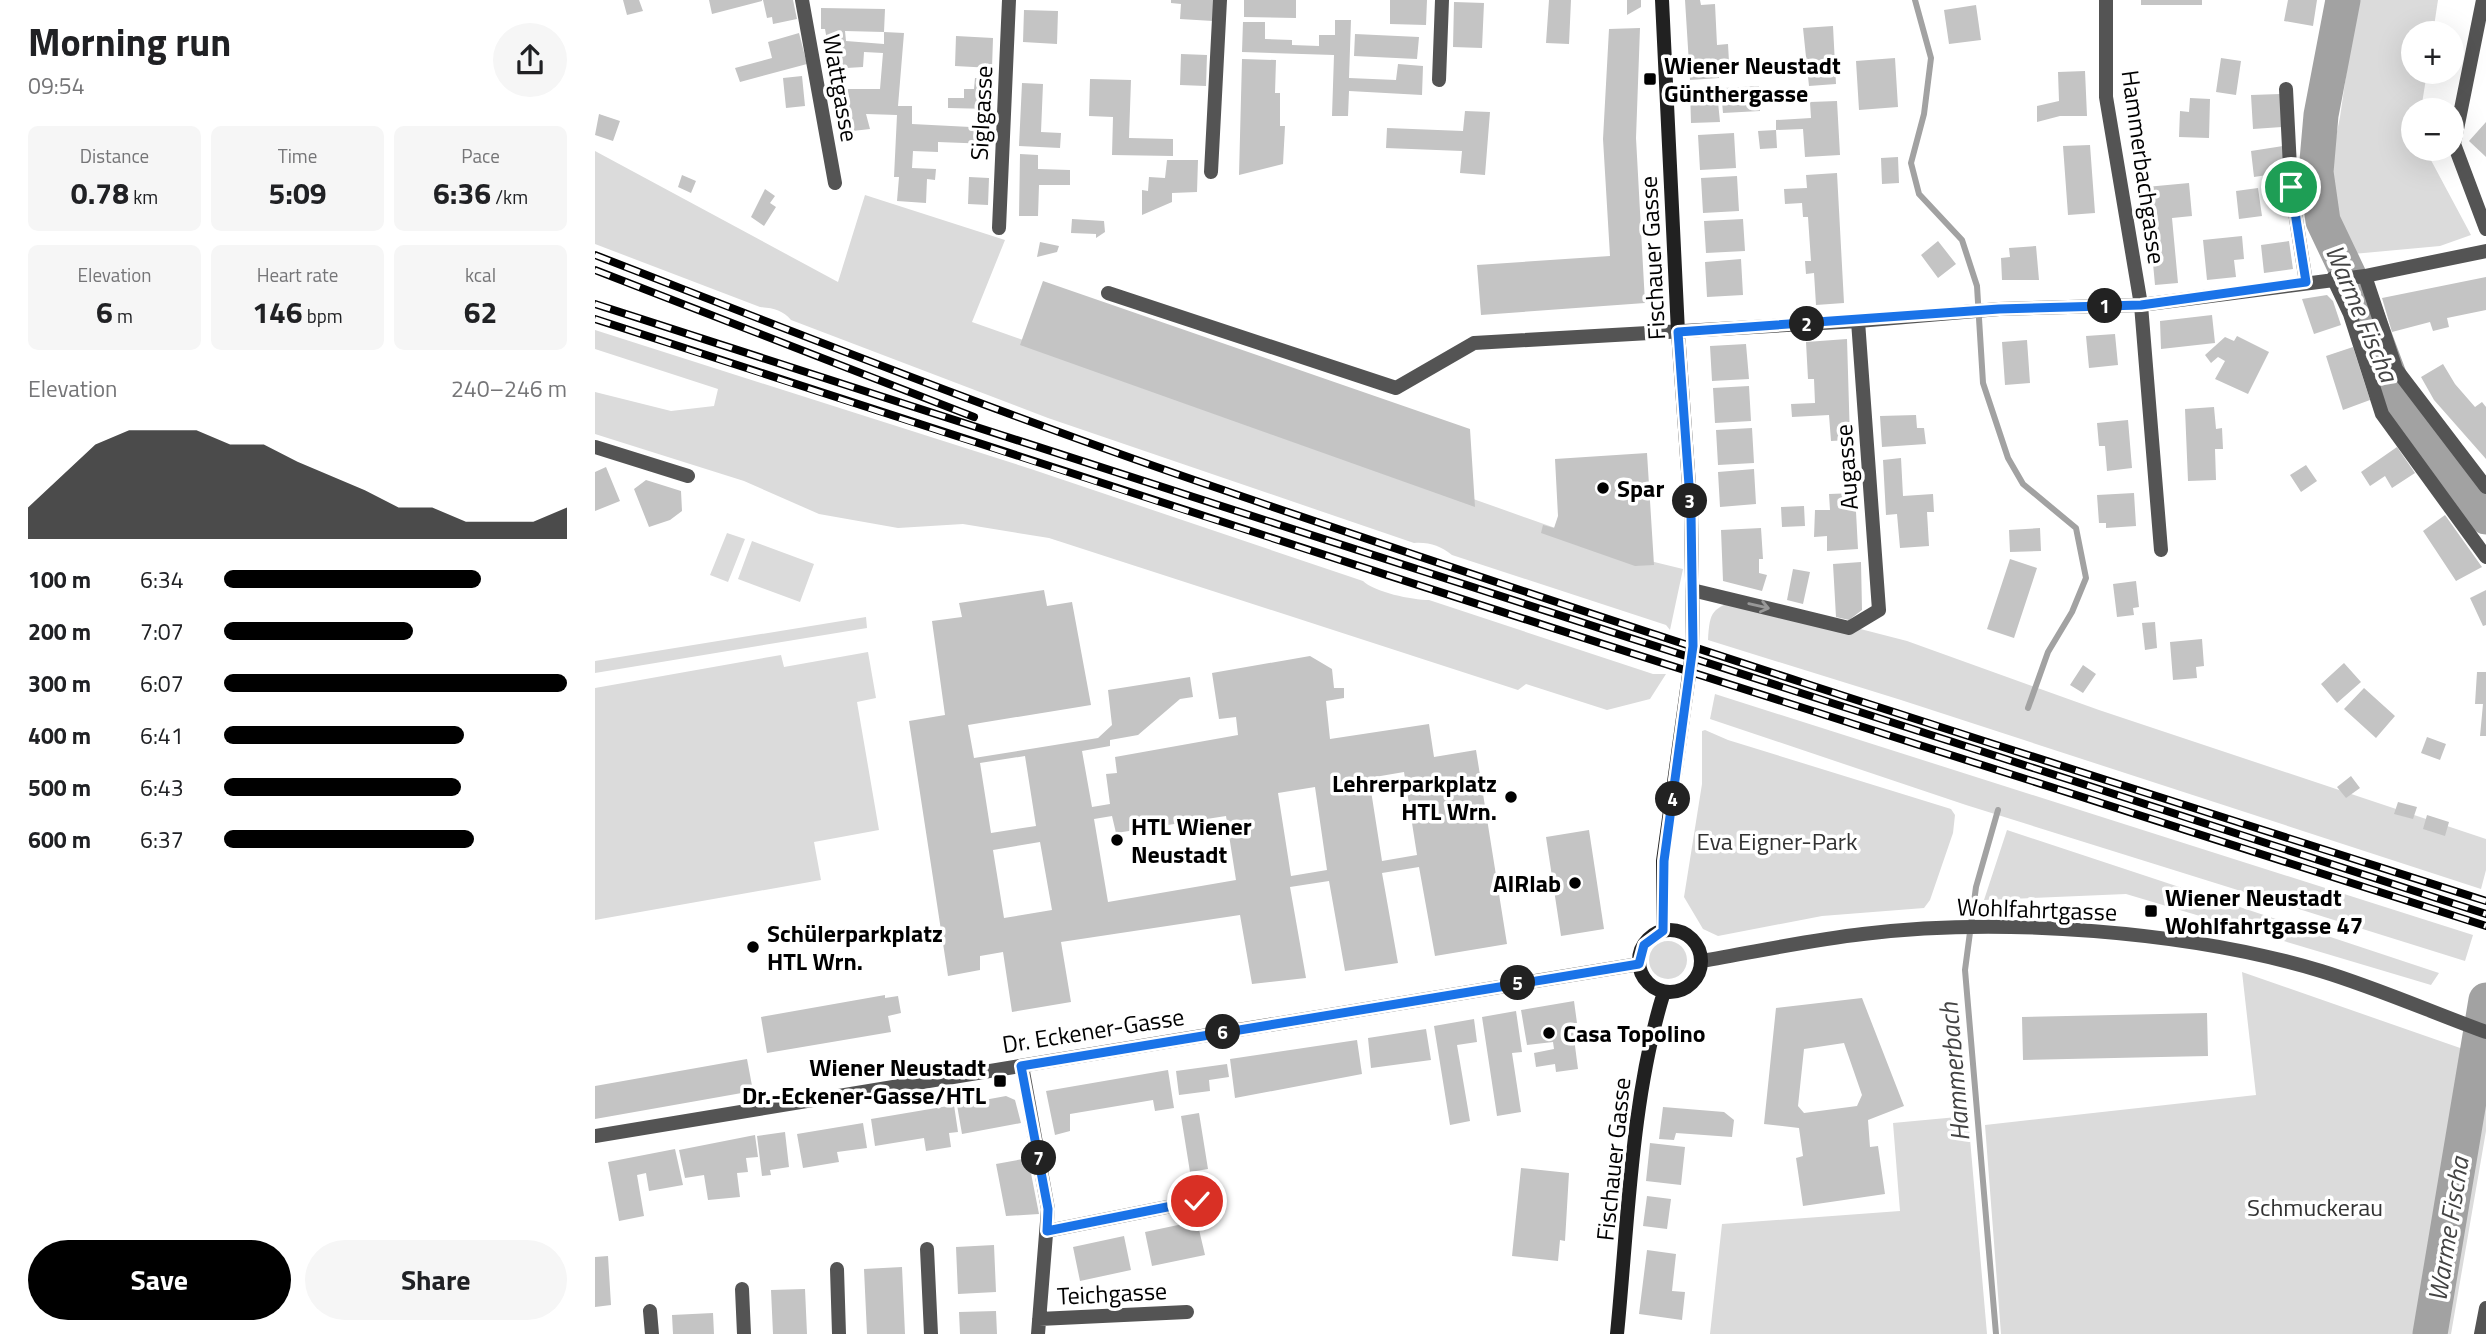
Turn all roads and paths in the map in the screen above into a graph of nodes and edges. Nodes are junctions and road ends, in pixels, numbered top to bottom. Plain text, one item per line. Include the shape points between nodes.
1 (802, 0) edge
2 (1009, 0) edge
3 (1220, 0) edge
4 (1442, 0) edge
5 (1662, 0) edge
6 (2106, 0) edge
7 (2483, 0) edge
8 (1439, 80) dead end
9 (2286, 89) dead end
10 (1211, 172) dead end
11 (835, 183) dead end
12 (999, 228) dead end
13 (2486, 229) edge
14 (2486, 251) edge
15 (2365, 276) junction
16 (2333, 278) junction
17 (2306, 282) junction
18 (1108, 293) dead end
19 (2141, 305) junction
20 (1858, 321) junction
21 (1678, 332) junction
22 (595, 447) edge
23 (688, 476) dead end
24 (2486, 486) edge
25 (2161, 550) dead end
26 (2486, 557) edge
27 (1692, 590) junction
28 (1663, 931) junction
29 (1701, 961) junction
30 (1639, 964) junction
31 (1664, 992) junction
32 (2486, 1032) edge
33 (1021, 1066) junction
34 (595, 1136) edge
35 (1197, 1201) dead end
36 (1047, 1231) junction
37 (927, 1249) dead end
38 (837, 1269) dead end
39 (742, 1289) dead end
40 (2486, 1307) edge
41 (650, 1311) dead end
42 (1187, 1312) dead end
43 (1039, 1327) edge
44 (652, 1334) edge
45 (744, 1334) edge
46 (839, 1334) edge
47 (931, 1334) edge
48 (1617, 1334) edge
49 (2481, 1334) edge

1 - 11 street, Wattgasse
2 - 12 street, Siglgasse
3 - 10 street
4 - 8 street
5 - 21 main road, Fischauer Gasse
6 - 19 street, Hammerbachgasse via 2106,97
7 - 13 street via 2454,144
9 - 17 street via 2291,187
14 - 15 street
15 - 16 street
15 - 24 street via 2396,369
16 - 17 street
16 - 26 street via 2350,314 2382,414
17 - 19 street
18 - 21 street via 1395,387 1474,344
19 - 20 street via 1999,309
19 - 25 street, Hammerbachgasse
20 - 21 street
27 -> 20 street, Augasse via 1849,628 1879,610
21 - 27 main road, Fischauer Gasse
22 - 23 street
27 - 28 main road, Fischauer Gasse via 1693,646 1664,861
28 - 29 main road via 1677,931 1693,941
28 - 30 main road via 1644,945
29 - 31 main road via 1689,986
29 - 32 street, Wohlfahrtgasse via 1863,934 1953,928 2133,936 2235,950 2322,971
30 - 31 main road via 1648,983
30 - 33 street, Dr. Eckener-Gasse
31 - 48 main road, Fischauer Gasse via 1641,1097
33 - 34 street, Dr. Eckener-Gasse
33 - 36 street, Teichgasse via 1048,1209
35 - 36 street
36 - 43 street, Teichgasse
37 - 47 street
38 - 46 street
39 - 45 street
40 - 49 street
41 - 44 street
42 - 43 street, Teichgasse

